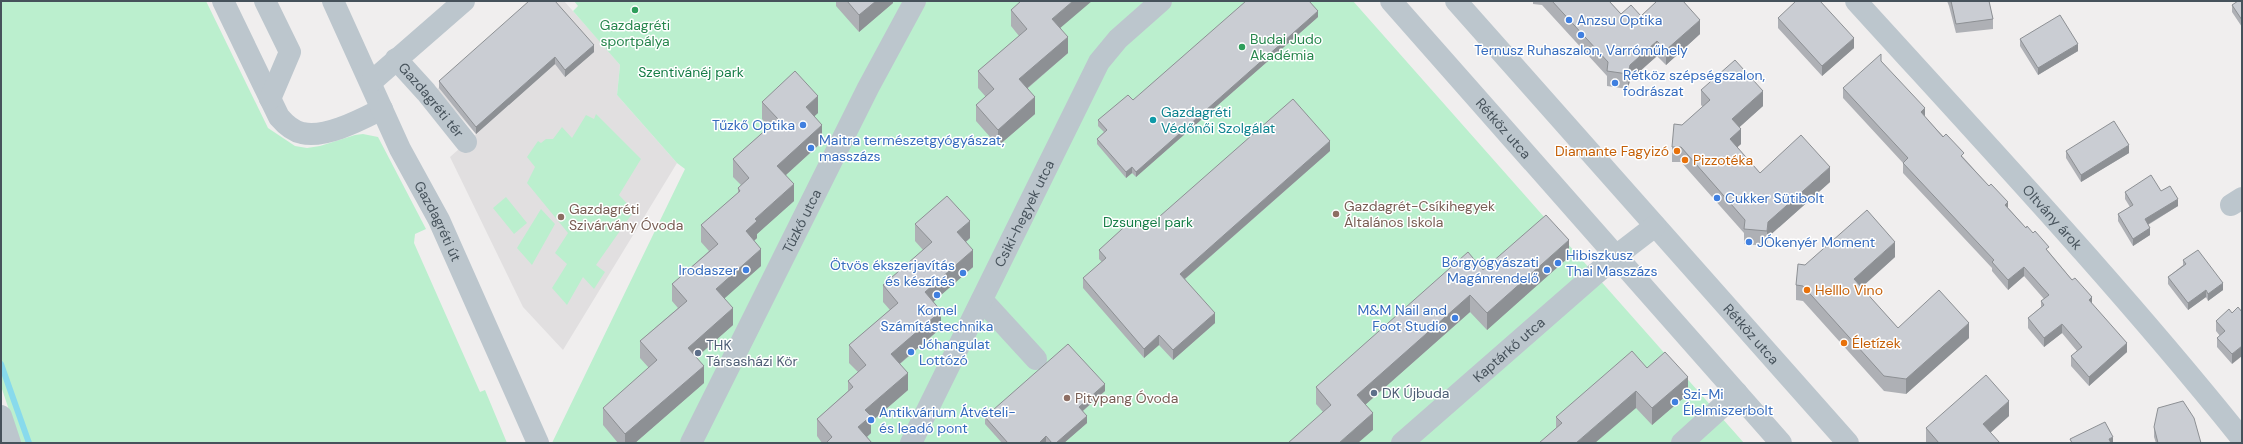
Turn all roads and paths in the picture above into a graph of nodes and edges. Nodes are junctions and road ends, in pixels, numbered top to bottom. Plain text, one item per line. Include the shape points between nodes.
1 (223, 1) edge
2 (265, 1) edge
3 (332, 1) edge
4 (464, 1) edge
5 (914, 1) edge
6 (1161, 1) edge
7 (1391, 1) edge
8 (1856, 1) edge
9 (1466, 4) edge
10 (396, 59) junction
11 (371, 82) junction
12 (270, 99) junction
13 (382, 109) junction
14 (466, 142) dead end
15 (1655, 226) junction
16 (1616, 256) junction
17 (982, 300) junction
18 (1036, 359) dead end
19 (1737, 393) junction
20 (1, 416) edge
21 (2242, 439) edge
22 (10, 443) edge
23 (538, 443) edge
24 (691, 443) edge
25 (911, 443) edge
26 (1402, 443) edge
27 (1682, 443) edge
28 (1780, 443) edge
29 (1848, 443) edge

1 - 12 street
2 - 12 street via 290,52
3 - 11 street, Gazdagréti út
4 - 10 street, Gazdagréti tér
5 - 24 street, Tűzkő utca
6 - 17 street, Csiki-hegyek utca via 1118,39 1099,62
7 - 16 street, Rétköz utca
8 - 21 street, Oltvány árok via 2061,226 2181,363
9 - 15 street, Rétköz utca
10 - 11 street, Gazdagréti tér
10 - 14 street, Gazdagréti tér
11 - 13 street, Gazdagréti út
12 - 13 street via 279,117 288,127 302,133 318,134 352,124
13 - 23 street, Gazdagréti út via 400,149 439,220
15 - 16 street
15 - 29 street, Rétköz utca
16 - 19 street, Rétköz utca
16 - 26 street, Kaptárkő utca
17 - 18 street
17 - 25 street, Csiki-hegyek utca
19 - 27 street
19 - 28 street, Rétköz utca
20 - 22 street

